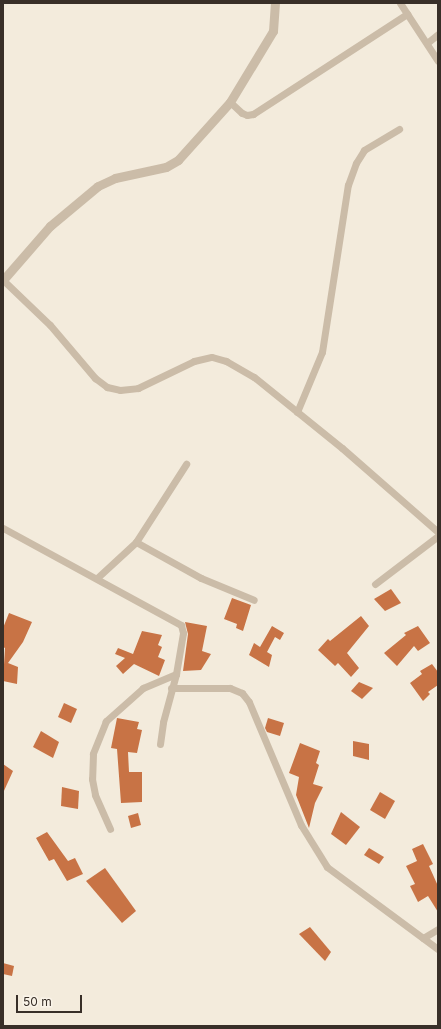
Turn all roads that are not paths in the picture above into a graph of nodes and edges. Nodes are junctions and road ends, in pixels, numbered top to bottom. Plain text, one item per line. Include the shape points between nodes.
1 (275, 3) edge
2 (400, 3) edge
3 (407, 14) junction
4 (438, 34) edge
5 (427, 43) junction
6 (438, 61) edge
7 (230, 102) junction
8 (398, 129) dead end
9 (3, 280) edge
10 (297, 412) junction
11 (186, 464) dead end
12 (3, 528) edge
13 (438, 532) edge
14 (438, 536) edge
15 (136, 542) junction
16 (97, 578) junction
17 (375, 584) dead end
18 (254, 600) dead end
19 (176, 674) junction
20 (172, 688) junction
21 (160, 744) dead end
22 (110, 829) dead end
23 (438, 929) edge
24 (423, 938) junction
25 (438, 949) edge

1 - 7 street via 273,31
2 - 3 street
3 - 5 street
3 - 7 street via 253,114 242,113
4 - 5 street
5 - 6 street
7 - 9 street via 178,160 166,167 115,178 74,204 50,226
8 - 10 street via 364,150 348,185 322,352
9 - 10 street via 50,325 95,378 107,387 120,390 138,388 194,361 212,358 226,361 254,377
10 - 13 street
11 - 15 street
12 - 16 street
14 - 17 street
15 - 16 street
15 - 18 street via 201,578
16 - 19 street via 181,625 183,633
19 - 20 street
19 - 22 street via 143,688 106,721 93,754 92,779 95,795
20 - 21 street
20 - 24 street via 230,688 242,694 249,702 301,825 327,867
23 - 24 street
24 - 25 street

